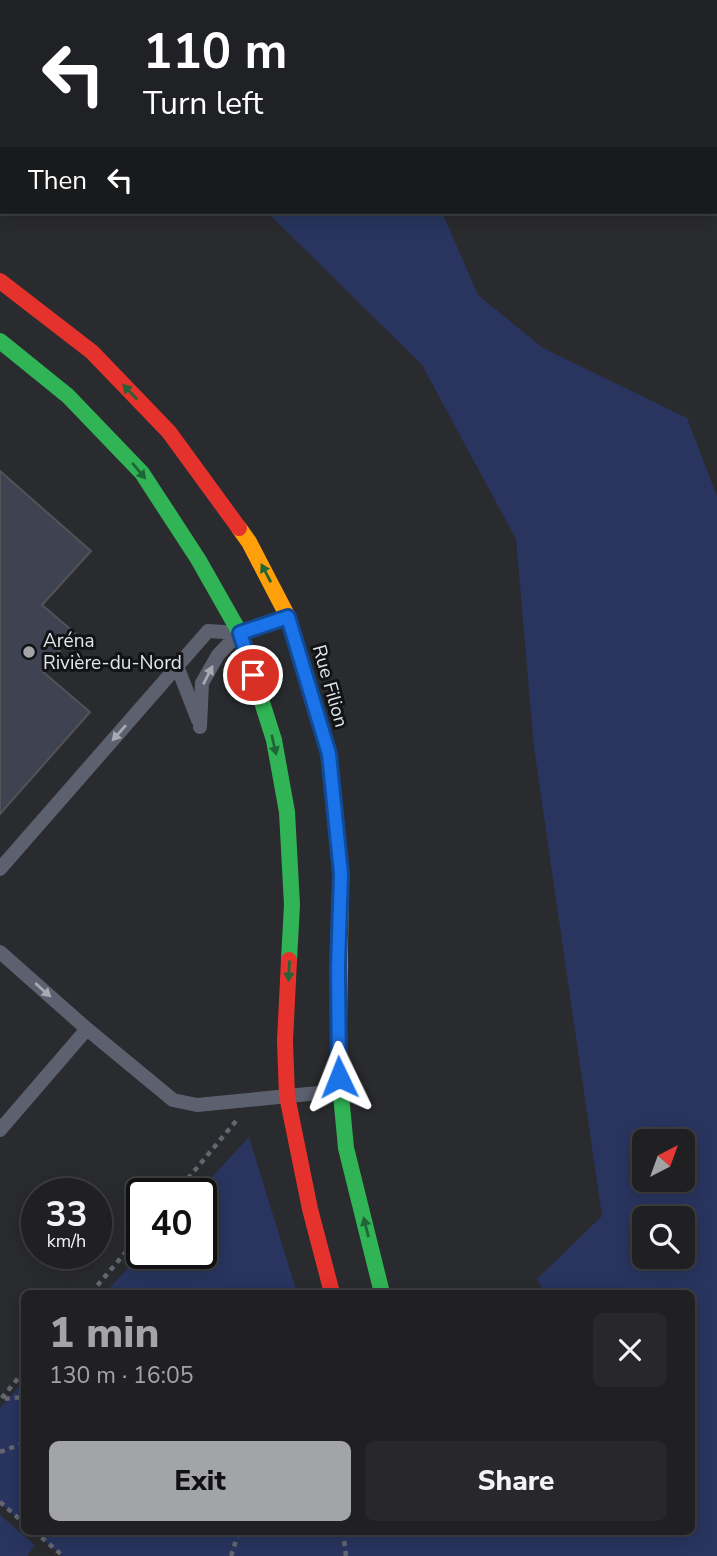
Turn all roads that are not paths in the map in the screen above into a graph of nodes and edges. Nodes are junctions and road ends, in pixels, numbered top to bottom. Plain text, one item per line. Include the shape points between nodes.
1 (0, 281) edge
2 (0, 341) edge
3 (288, 617) junction
4 (240, 633) junction
5 (177, 666) junction
6 (0, 869) edge
7 (0, 952) edge
8 (87, 1028) junction
9 (341, 1091) junction
10 (287, 1096) junction
11 (0, 1130) edge
12 (331, 1290) edge
13 (381, 1290) edge

3 -> 1 street, Rue Filion via 249,542 169,432 92,352
2 -> 4 street via 68,396 142,473
3 - 4 lane
3 - 9 street, Rue Filion via 329,754 341,874
4 - 5 lane via 208,631
5 -> 4 lane via 200,727 202,683 218,655
4 -> 10 street via 274,740 288,812 292,905
5 -> 6 lane
7 -> 8 lane
8 - 10 lane via 173,1100 197,1105
8 - 11 lane
9 - 10 lane
13 -> 9 street, Rue Filion via 346,1148
10 - 12 street

